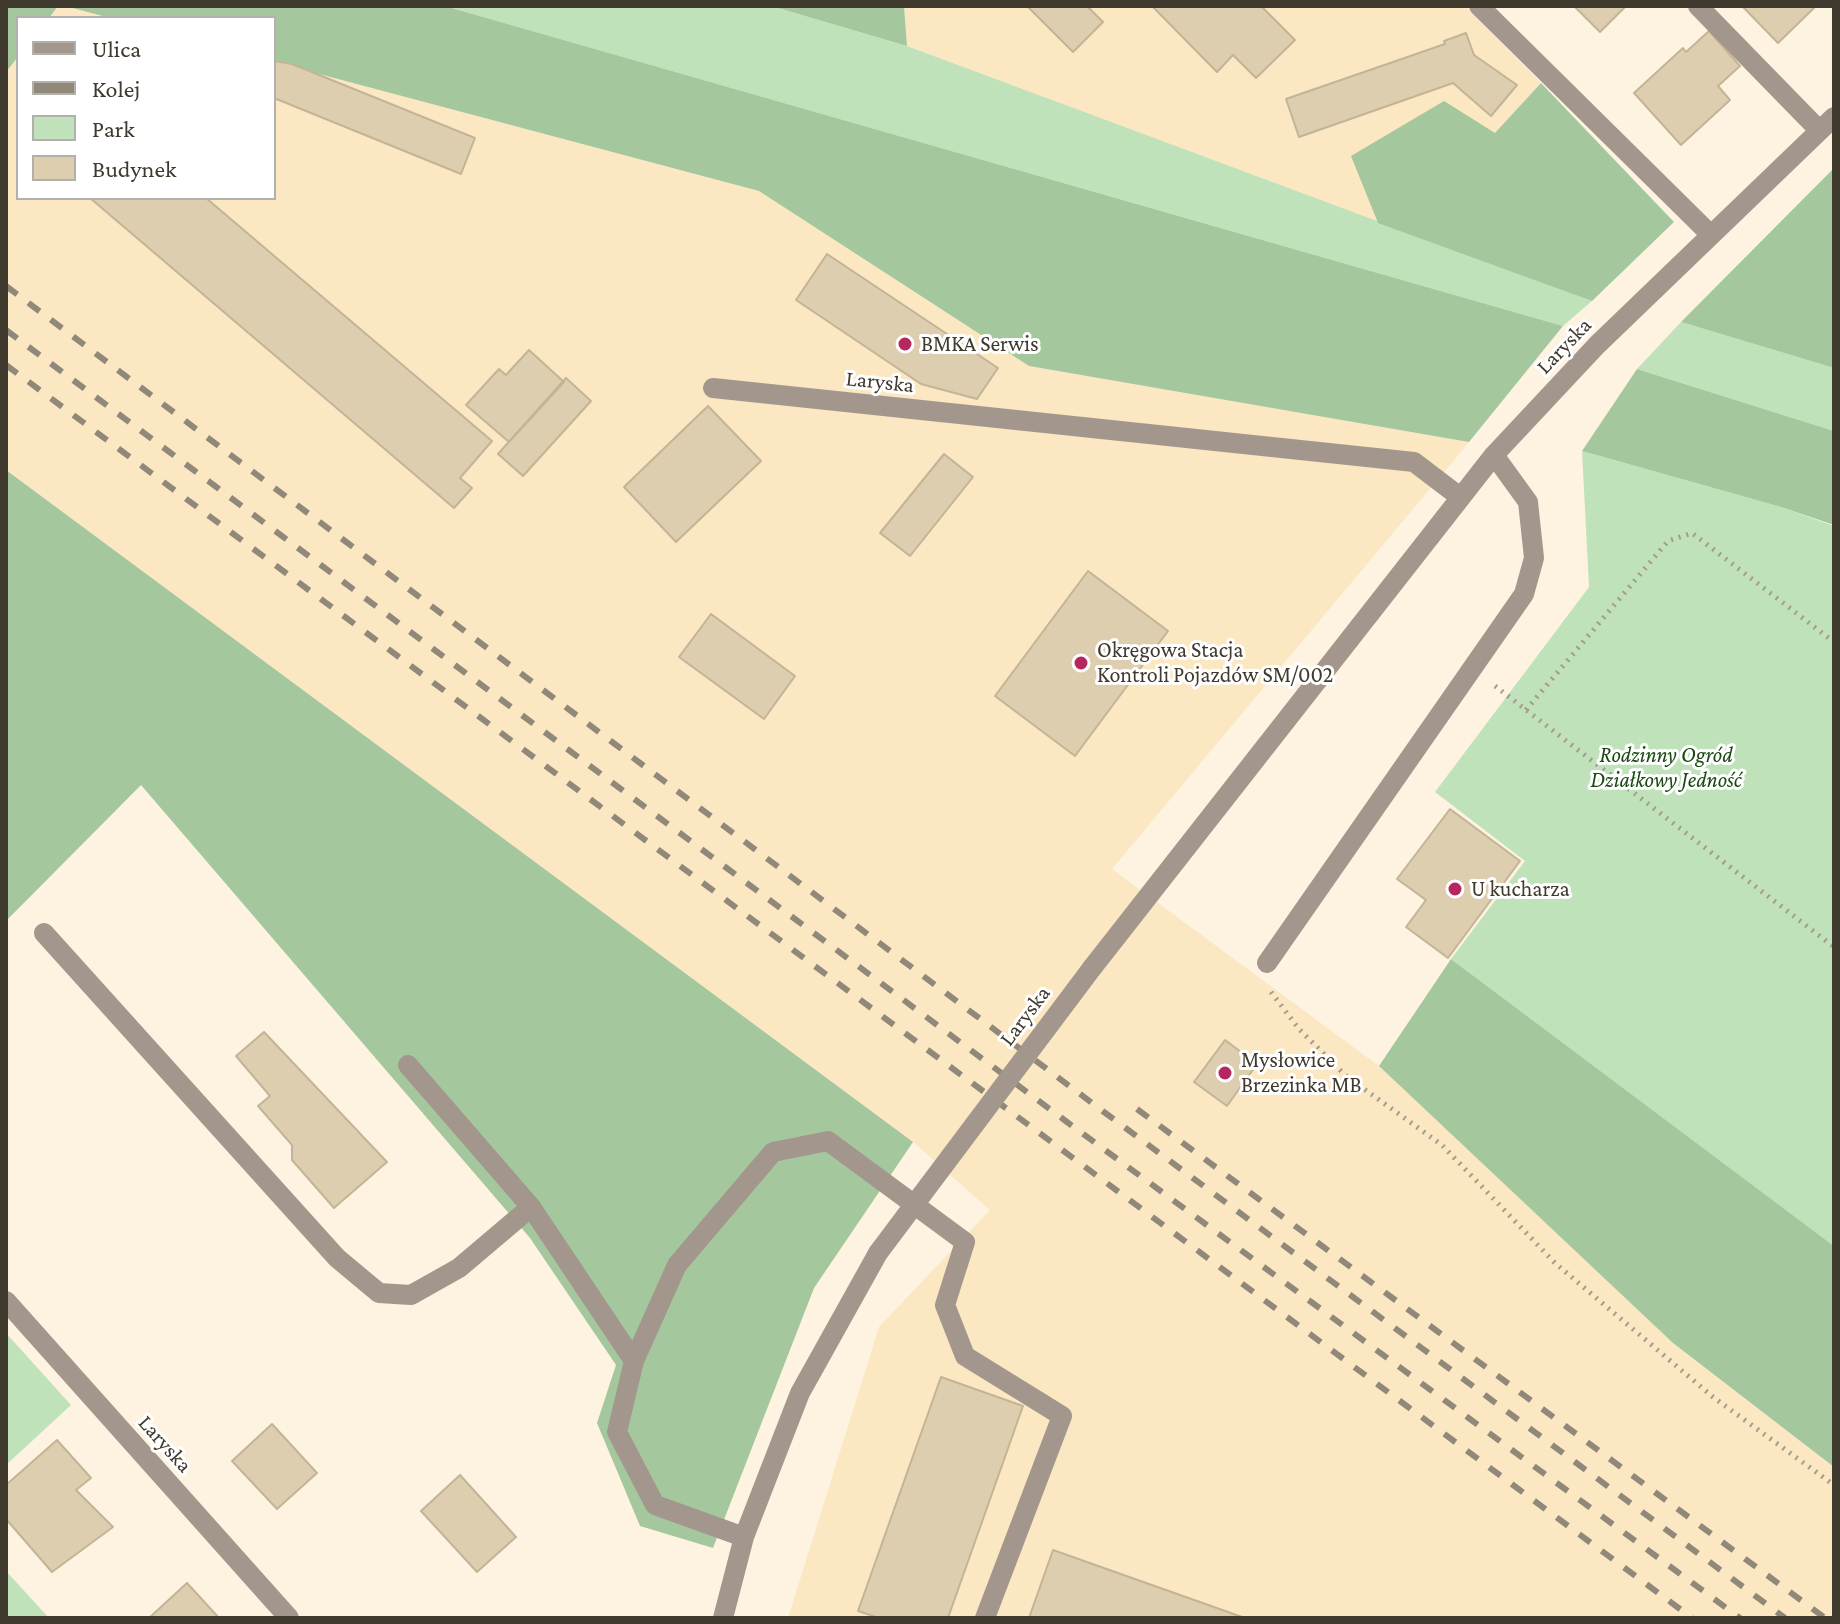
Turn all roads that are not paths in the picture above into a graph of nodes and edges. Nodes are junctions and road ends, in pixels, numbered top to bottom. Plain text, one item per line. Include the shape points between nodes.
1 (1479, 6) edge
2 (1698, 6) edge
3 (1827, 124) edge
4 (1710, 234) junction
5 (713, 388) dead end
6 (1494, 455) junction
7 (1460, 497) junction
8 (44, 933) dead end
9 (1267, 963) road end
10 (408, 1065) dead end
11 (531, 1207) junction
12 (6, 1301) edge
13 (634, 1361) junction
14 (744, 1537) junction
15 (289, 1618) edge
16 (723, 1618) edge
17 (985, 1618) edge

1 - 4 street
2 - 3 street, Laryska
3 - 4 street, Laryska
4 - 6 street, Laryska
5 - 7 street, Laryska via 1414,462
6 - 7 street, Laryska
6 - 9 street via 1528,502 1534,558 1524,594
7 - 14 street, Laryska, bridge via 1092,968 878,1253 800,1393
8 - 11 street via 337,1258 379,1293 411,1295 459,1268
10 - 11 street
11 - 13 street
12 - 15 street, Laryska
13 - 14 street via 617,1432 655,1505
13 - 17 street via 677,1265 773,1152 828,1141 965,1242 945,1305 965,1356 1062,1416
14 - 16 street, Laryska

